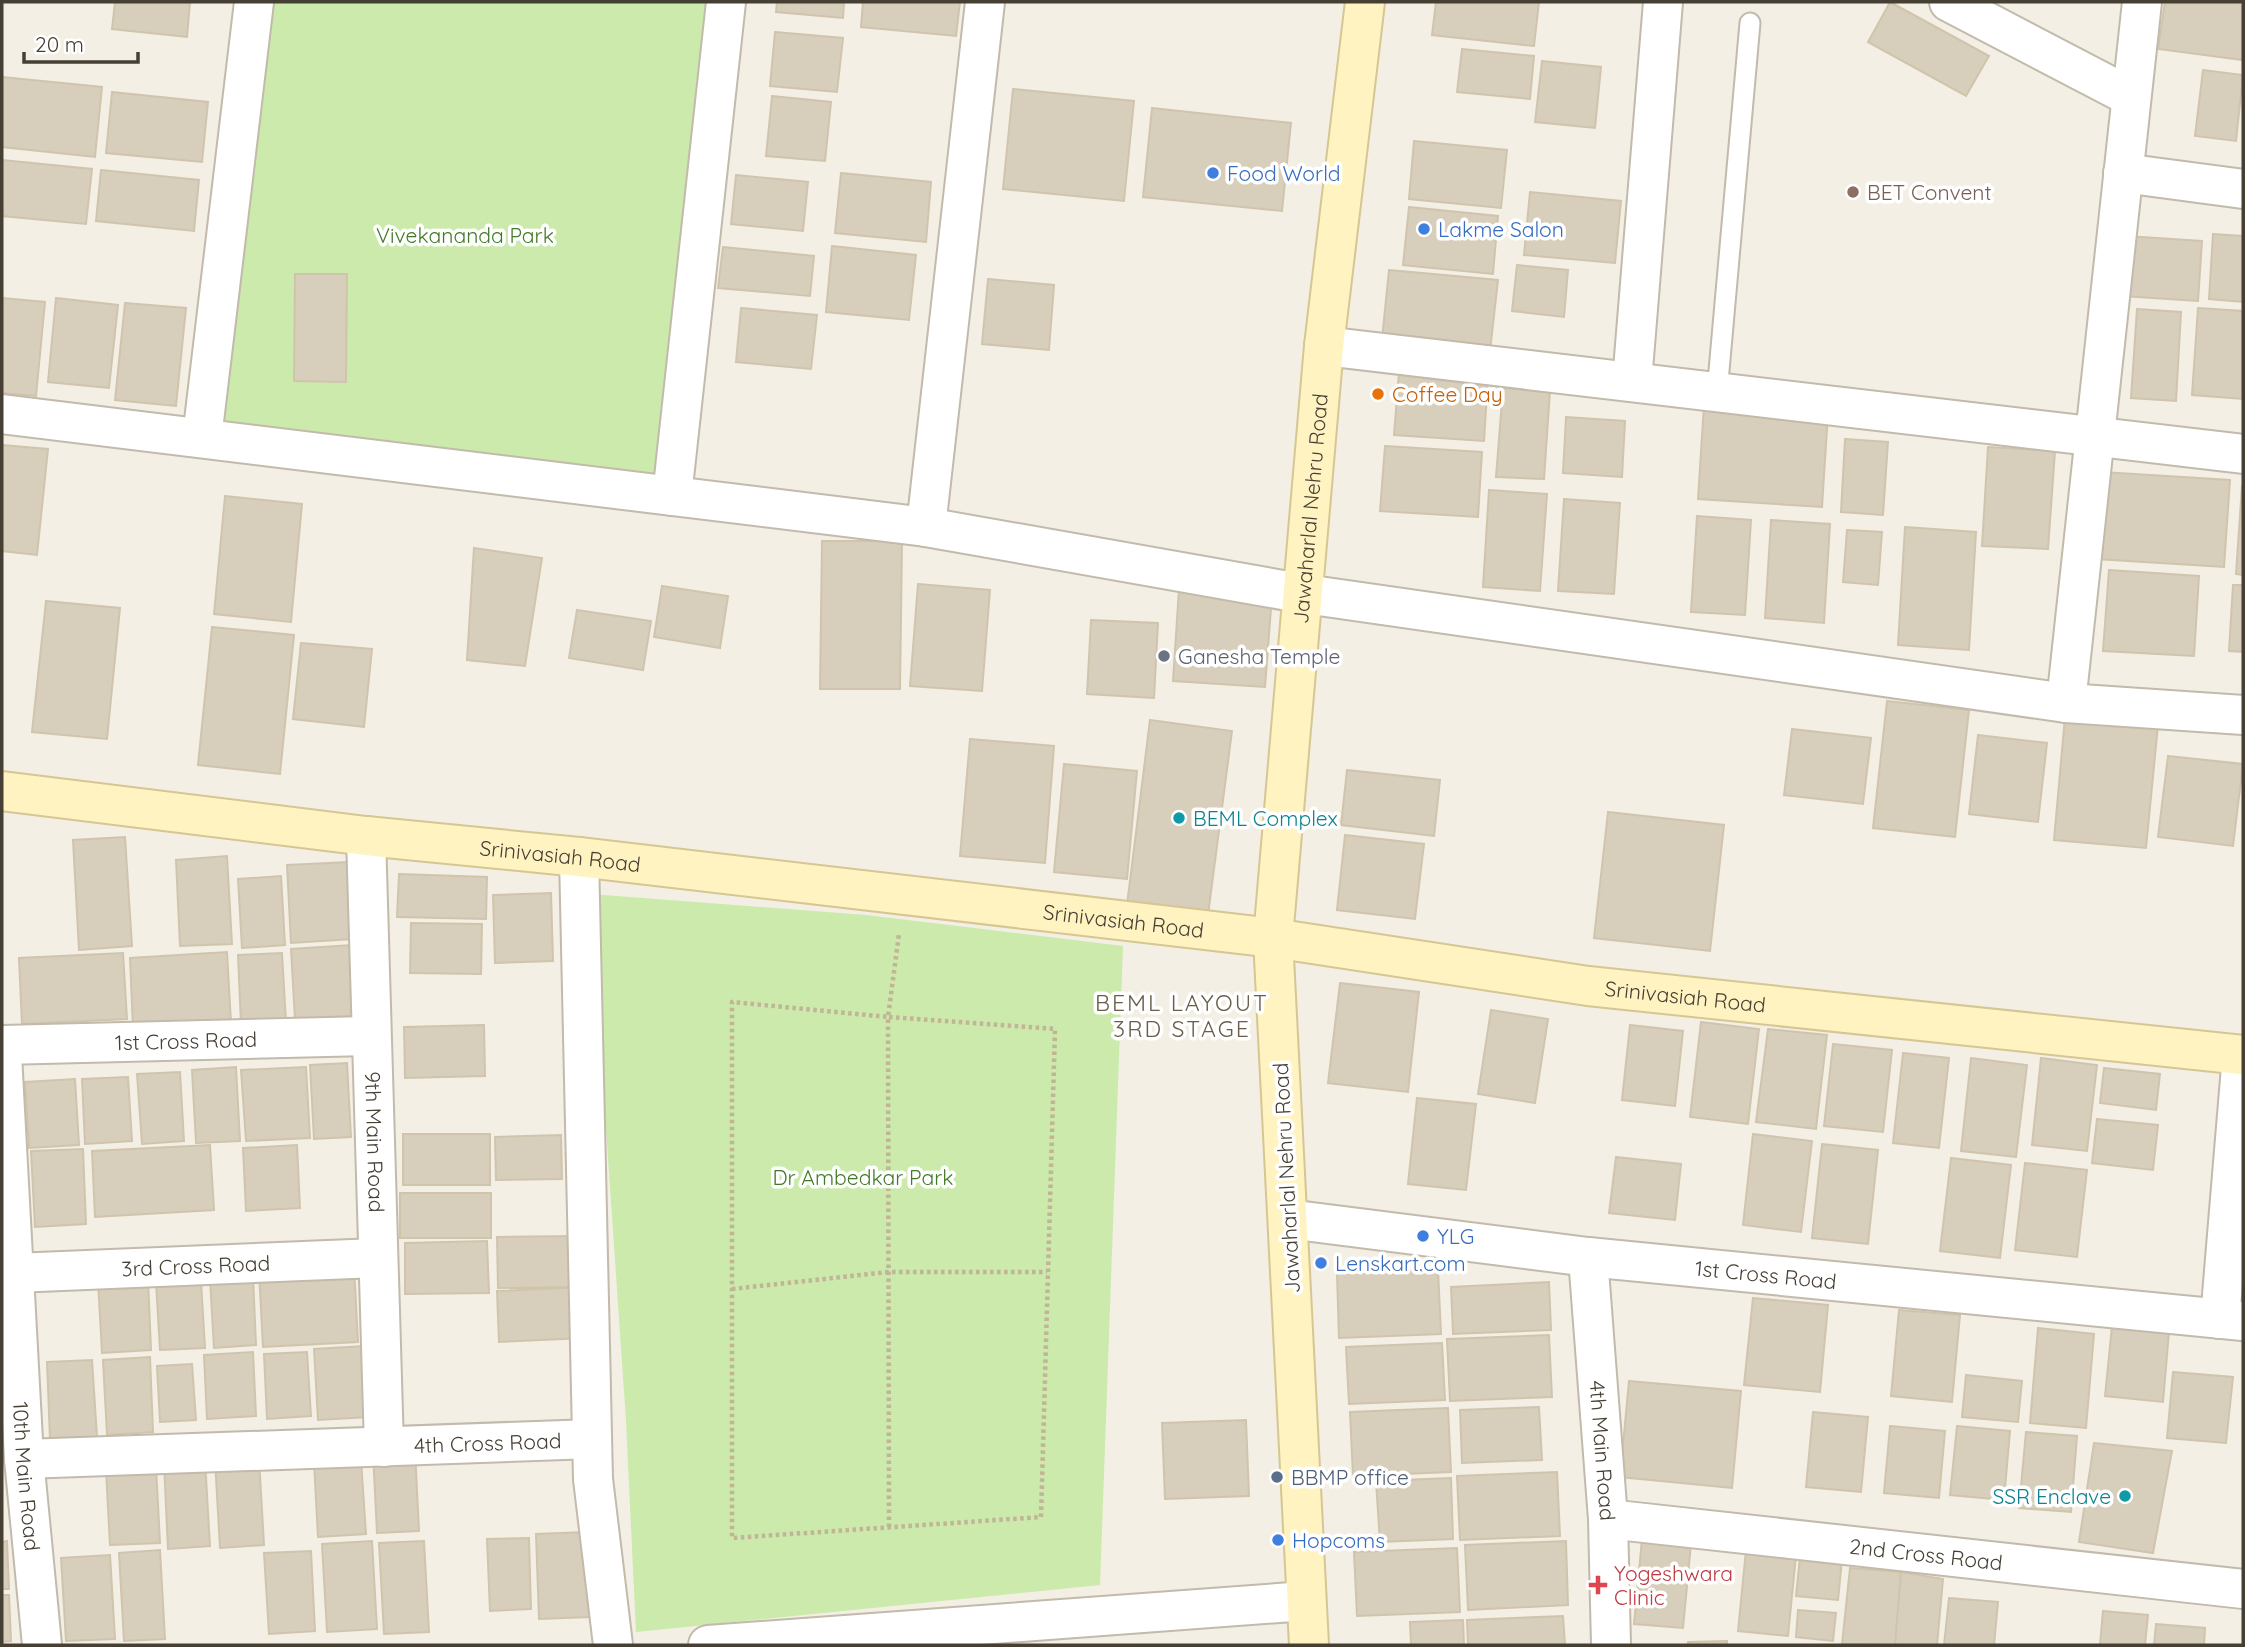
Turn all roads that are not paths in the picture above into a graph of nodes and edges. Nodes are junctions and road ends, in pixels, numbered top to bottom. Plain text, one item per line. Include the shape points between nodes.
1 (254, 2) edge
2 (726, 2) edge
3 (985, 2) edge
4 (1365, 2) edge
5 (1663, 2) edge
6 (1949, 2) edge
7 (2142, 2) edge
8 (1750, 23) dead end
9 (2132, 97) junction
10 (2123, 173) junction
11 (2243, 189) edge
12 (1324, 346) junction
13 (1632, 382) junction
14 (1717, 393) junction
15 (2, 414) edge
16 (202, 438) junction
17 (2094, 438) junction
18 (2243, 454) edge
19 (672, 496) junction
20 (926, 527) junction
21 (1305, 594) junction
22 (2066, 703) junction
23 (2243, 715) edge
24 (2, 791) edge
25 (366, 836) junction
26 (579, 857) junction
27 (1273, 938) junction
28 (369, 1036) junction
29 (2, 1045) edge
30 (2, 1055) edge
31 (2243, 1055) edge
32 (1288, 1219) junction
33 (1588, 1257) junction
34 (377, 1258) junction
35 (14, 1273) junction
36 (2232, 1320) edge
37 (592, 1439) junction
38 (384, 1447) junction
39 (24, 1459) junction
40 (1608, 1519) junction
41 (2243, 1589) edge
42 (1306, 1601) junction
43 (1036, 1633) edge
44 (845, 1640) edge
45 (41, 1645) edge
46 (613, 1645) edge
47 (708, 1645) edge
48 (1309, 1645) edge
49 (1611, 1645) edge

1 - 16 street
2 - 19 street
3 - 20 street
4 - 12 street, Jawaharlal Nehru Road
5 - 13 street
6 - 9 street
7 - 9 street
8 - 14 lane
9 - 10 street
10 - 11 street
10 - 17 street
12 - 13 street
12 - 21 street, Jawaharlal Nehru Road
13 - 14 street
14 - 17 street
15 - 16 street
16 - 19 street
17 - 18 street
17 - 22 street
19 - 20 street
20 - 21 street
21 - 22 street
21 - 27 street, Jawaharlal Nehru Road
22 - 23 street
24 - 25 street, Srinivasiah Road
25 - 26 street, Srinivasiah Road
25 - 28 street, 9th Main Road
26 - 27 street, Srinivasiah Road
26 - 37 street
27 - 31 street, Srinivasiah Road via 1588,986
27 - 32 street, Jawaharlal Nehru Road
28 - 29 street, 1st Cross Road
28 - 34 street, 9th Main Road
30 - 35 street, 10th Main Road
31 - 36 street
32 - 33 street, 1st Cross Road
32 - 42 street, Jawaharlal Nehru Road
33 - 36 street, 1st Cross Road
33 - 40 street, 4th Main Road
34 - 35 street, 3rd Cross Road
34 - 38 street, 9th Main Road
35 - 39 street, 10th Main Road
37 - 38 street, 4th Cross Road
37 - 46 street
38 - 39 street, 4th Cross Road
39 - 45 street, 10th Main Road
40 - 41 street, 2nd Cross Road
40 - 49 street, 4th Main Road
42 - 43 street
42 - 48 street, Jawaharlal Nehru Road
43 - 44 street
44 - 47 street

